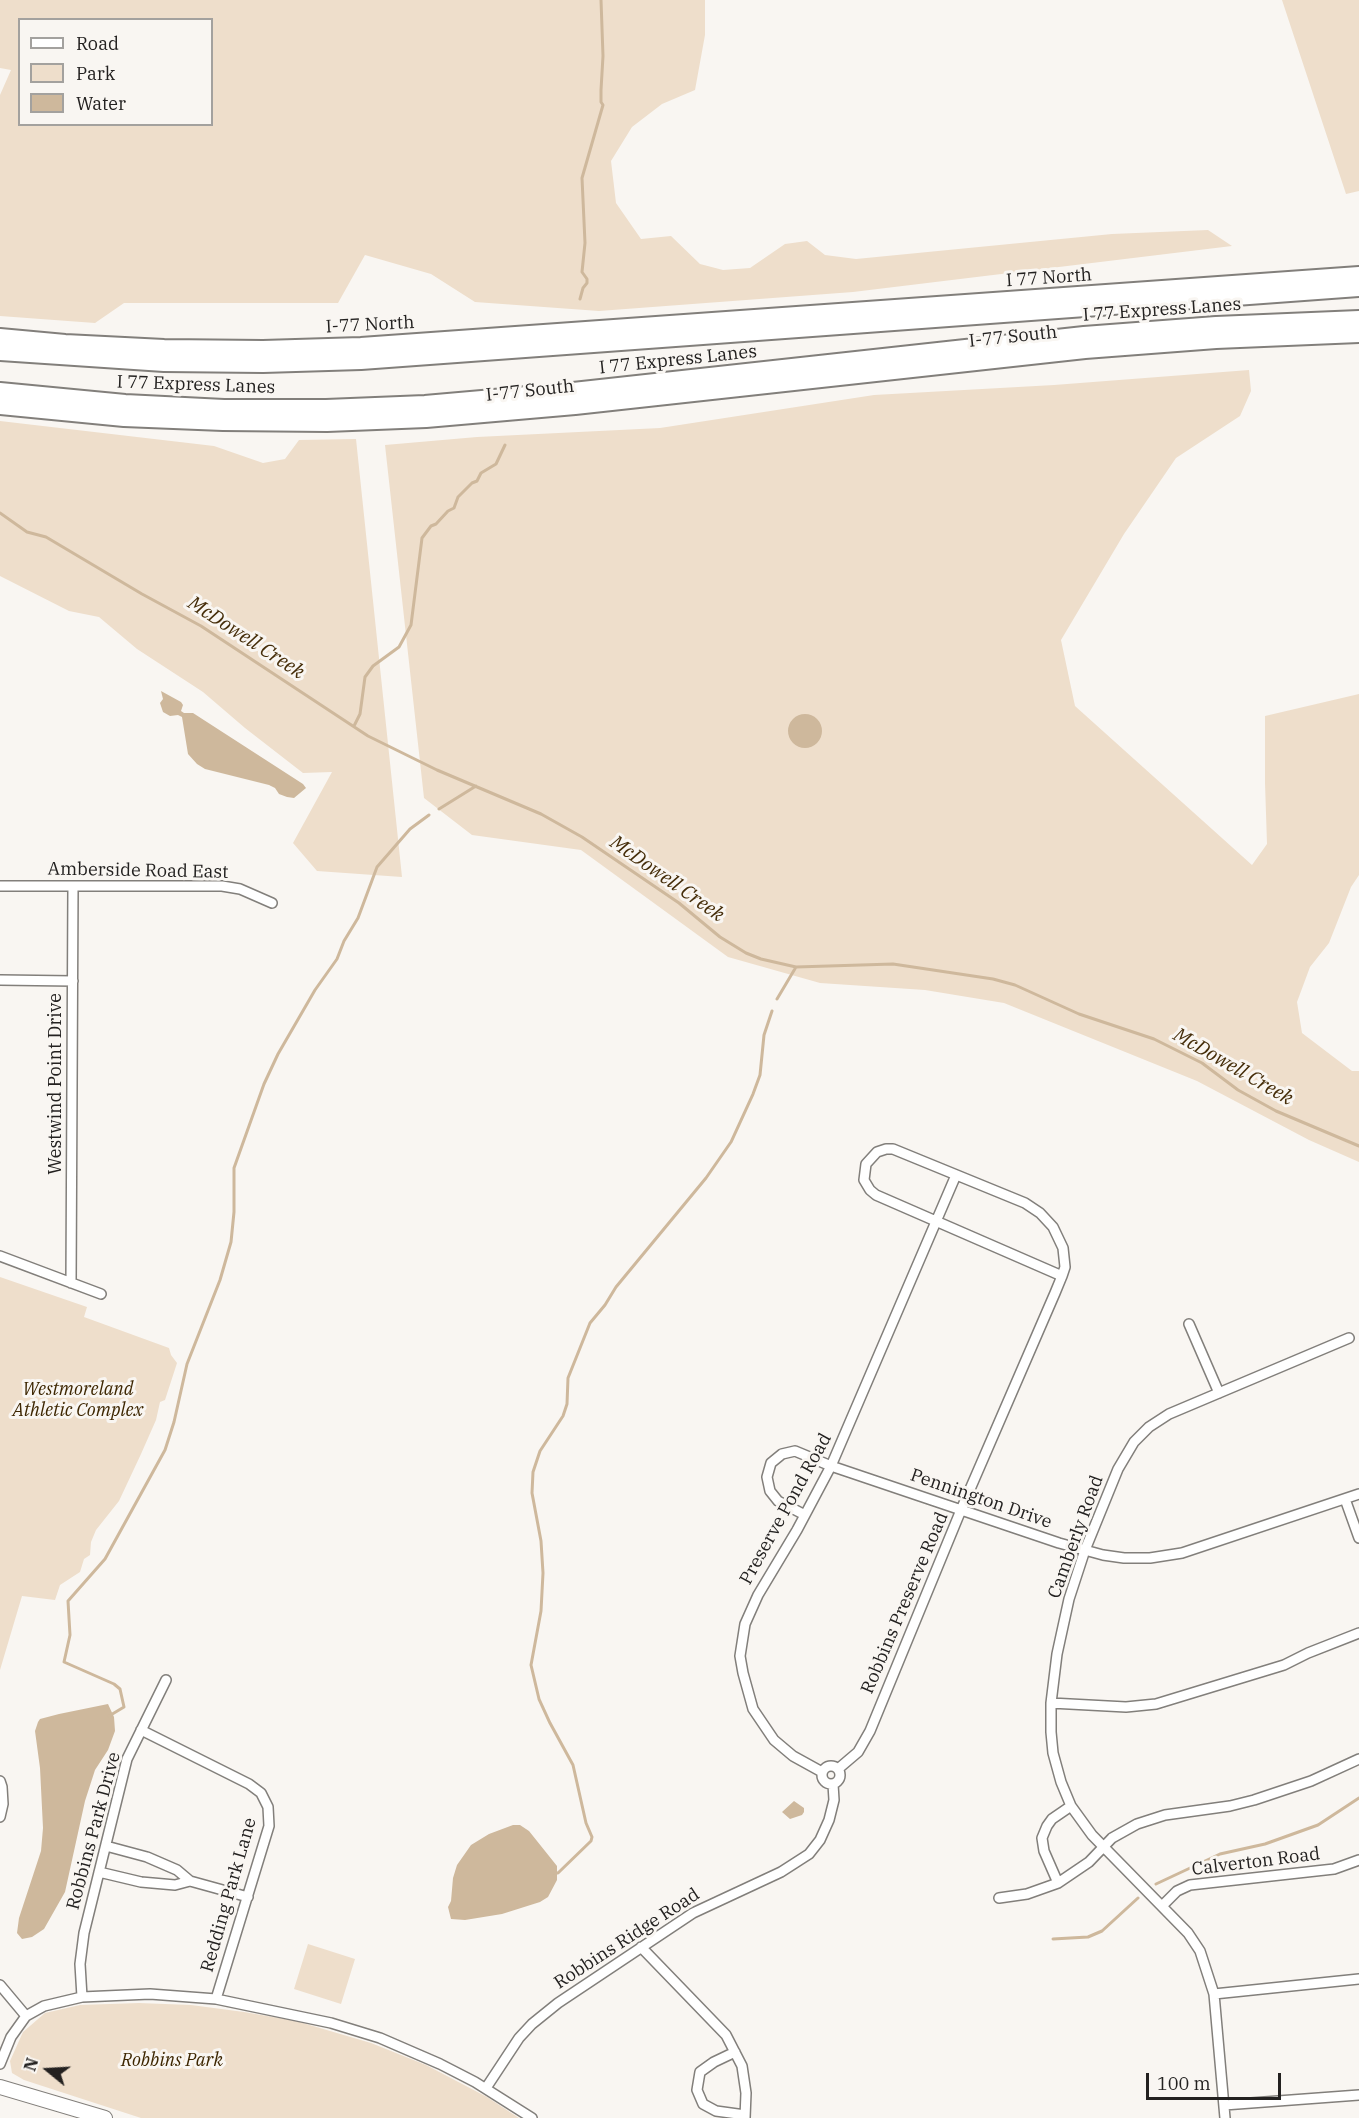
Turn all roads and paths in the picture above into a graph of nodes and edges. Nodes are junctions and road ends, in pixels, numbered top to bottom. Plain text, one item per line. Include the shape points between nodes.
1 (1359, 275) edge
2 (1359, 288) edge
3 (742, 319) junction
4 (1359, 320) edge
5 (1216, 326) junction
6 (1354, 334) edge
7 (0, 337) edge
8 (644, 341) junction
9 (0, 352) edge
10 (0, 391) edge
11 (0, 406) edge
12 (0, 886) edge
13 (74, 886) junction
14 (272, 903) dead end
15 (0, 980) edge
16 (73, 981) junction
17 (956, 1175) junction
18 (936, 1221) junction
19 (0, 1256) edge
20 (1062, 1276) junction
21 (71, 1283) junction
22 (101, 1294) dead end
23 (1189, 1323) dead end
24 (1349, 1338) dead end
25 (1219, 1393) junction
26 (831, 1466) junction
27 (1359, 1494) edge
28 (1345, 1499) junction
29 (962, 1510) junction
30 (805, 1515) junction
31 (1359, 1538) edge
32 (1085, 1550) junction
33 (1359, 1633) edge
34 (166, 1680) dead end
35 (1051, 1702) junction
36 (141, 1730) junction
37 (1359, 1760) edge
38 (838, 1769) junction
39 (822, 1772) junction
40 (0, 1781) edge
41 (833, 1784) junction
42 (1071, 1806) junction
43 (0, 1817) edge
44 (106, 1846) junction
45 (1104, 1848) junction
46 (1359, 1860) edge
47 (99, 1872) junction
48 (190, 1881) junction
49 (1058, 1883) junction
50 (248, 1897) junction
51 (999, 1898) dead end
52 (1162, 1906) junction
53 (641, 1947) junction
54 (1359, 1978) edge
55 (0, 1985) edge
56 (1214, 1994) junction
57 (82, 1997) junction
58 (216, 1999) junction
59 (26, 2016) junction
60 (735, 2052) junction
61 (0, 2064) edge
62 (0, 2087) edge
63 (486, 2088) junction
64 (1359, 2095) edge
65 (1224, 2105) junction
66 (745, 2116) edge
67 (105, 2118) edge
68 (532, 2118) edge
69 (1225, 2118) edge

1 - 3 highway, I 77 North
2 - 8 highway, I 77 Express Lanes
3 - 7 highway, I-77 North via 302,348 154,348
3 - 8 highway via 717,328
4 - 5 highway, I 77 Express Lanes
5 - 6 highway
5 - 10 highway, I 77 Express Lanes via 1018,341 425,404 214,407
6 - 11 highway, I-77 South via 1052,353 545,409 396,421 174,421
8 - 9 highway, I 77 Express Lanes via 283,364 164,363
12 - 13 street, Amberside Road East
13 - 14 street, Amberside Road East via 222,886
13 - 16 street, Westwind Point Drive
15 - 16 street
16 - 21 street, Westwind Point Drive
17 - 18 street, Preserve Pond Road
17 - 18 street, Robbins Preserve Road via 893,1149 878,1152 866,1164 864,1180 876,1195
17 - 20 street, Robbins Preserve Road via 1041,1213 1063,1248
18 - 20 street, Robbins Preserve Road
18 - 26 street, Preserve Pond Road
19 - 21 street
20 - 29 street, Robbins Preserve Road
21 - 22 street
23 - 25 street
24 - 25 street, Camberly Road
25 - 32 street, Camberly Road via 1160,1420 1134,1443 1118,1469
26 - 29 street, Pennington Drive
26 - 30 street, Preserve Pond Road
26 - 30 street, Pennington Drive via 795,1451 782,1454 771,1463 767,1477 770,1491 778,1501
27 - 28 street, Pennington Drive
28 - 31 street
28 - 32 street, Pennington Drive via 1160,1557 1113,1557
29 - 32 street, Pennington Drive
29 - 38 street, Robbins Preserve Road via 867,1737 858,1752
30 - 39 street, Preserve Pond Road via 749,1611 740,1656 747,1692 762,1725 793,1756
32 - 35 street, Camberly Road via 1062,1630
33 - 35 street via 1284,1665 1156,1704 1126,1707
34 - 36 street, Robbins Park Drive
35 - 42 street, Camberly Road via 1053,1753
36 - 44 street, Robbins Park Drive via 127,1759
36 - 50 street, Redding Park Lane via 249,1784 265,1799 269,1826
37 - 45 street via 1254,1800 1153,1818 1123,1831
38 - 39 street via 829,1766
38 - 41 street via 840,1779
39 - 41 street via 824,1781
40 - 43 street
41 - 53 street, Robbins Ridge Road via 829,1820 809,1854 782,1872 693,1913
42 - 45 street, Camberly Road
42 - 49 street via 1052,1819 1042,1838
44 - 47 street, Robbins Park Drive
44 - 48 street via 147,1857 177,1870
45 - 49 street
45 - 52 street, Camberly Road
46 - 52 street, Calverton Road via 1334,1869 1190,1885
47 - 48 street via 175,1886
47 - 57 street, Robbins Park Drive via 84,1934 80,1964
48 - 50 street
49 - 51 street via 1027,1894
50 - 58 street, Redding Park Lane
52 - 56 street, Camberly Road via 1195,1941
53 - 60 street via 726,2035
53 - 63 street, Robbins Ridge Road via 532,2024
54 - 56 street
55 - 59 street
56 - 65 street, Camberly Road
57 - 58 street via 150,1994
57 - 59 street via 44,2006
58 - 63 street via 331,2023 380,2038
59 - 61 street via 10,2037
60 - 66 street via 747,2093
60 - 66 street via 700,2072 696,2090 703,2104 716,2111
62 - 67 main road
63 - 68 street
64 - 65 street
65 - 69 street, Camberly Road

